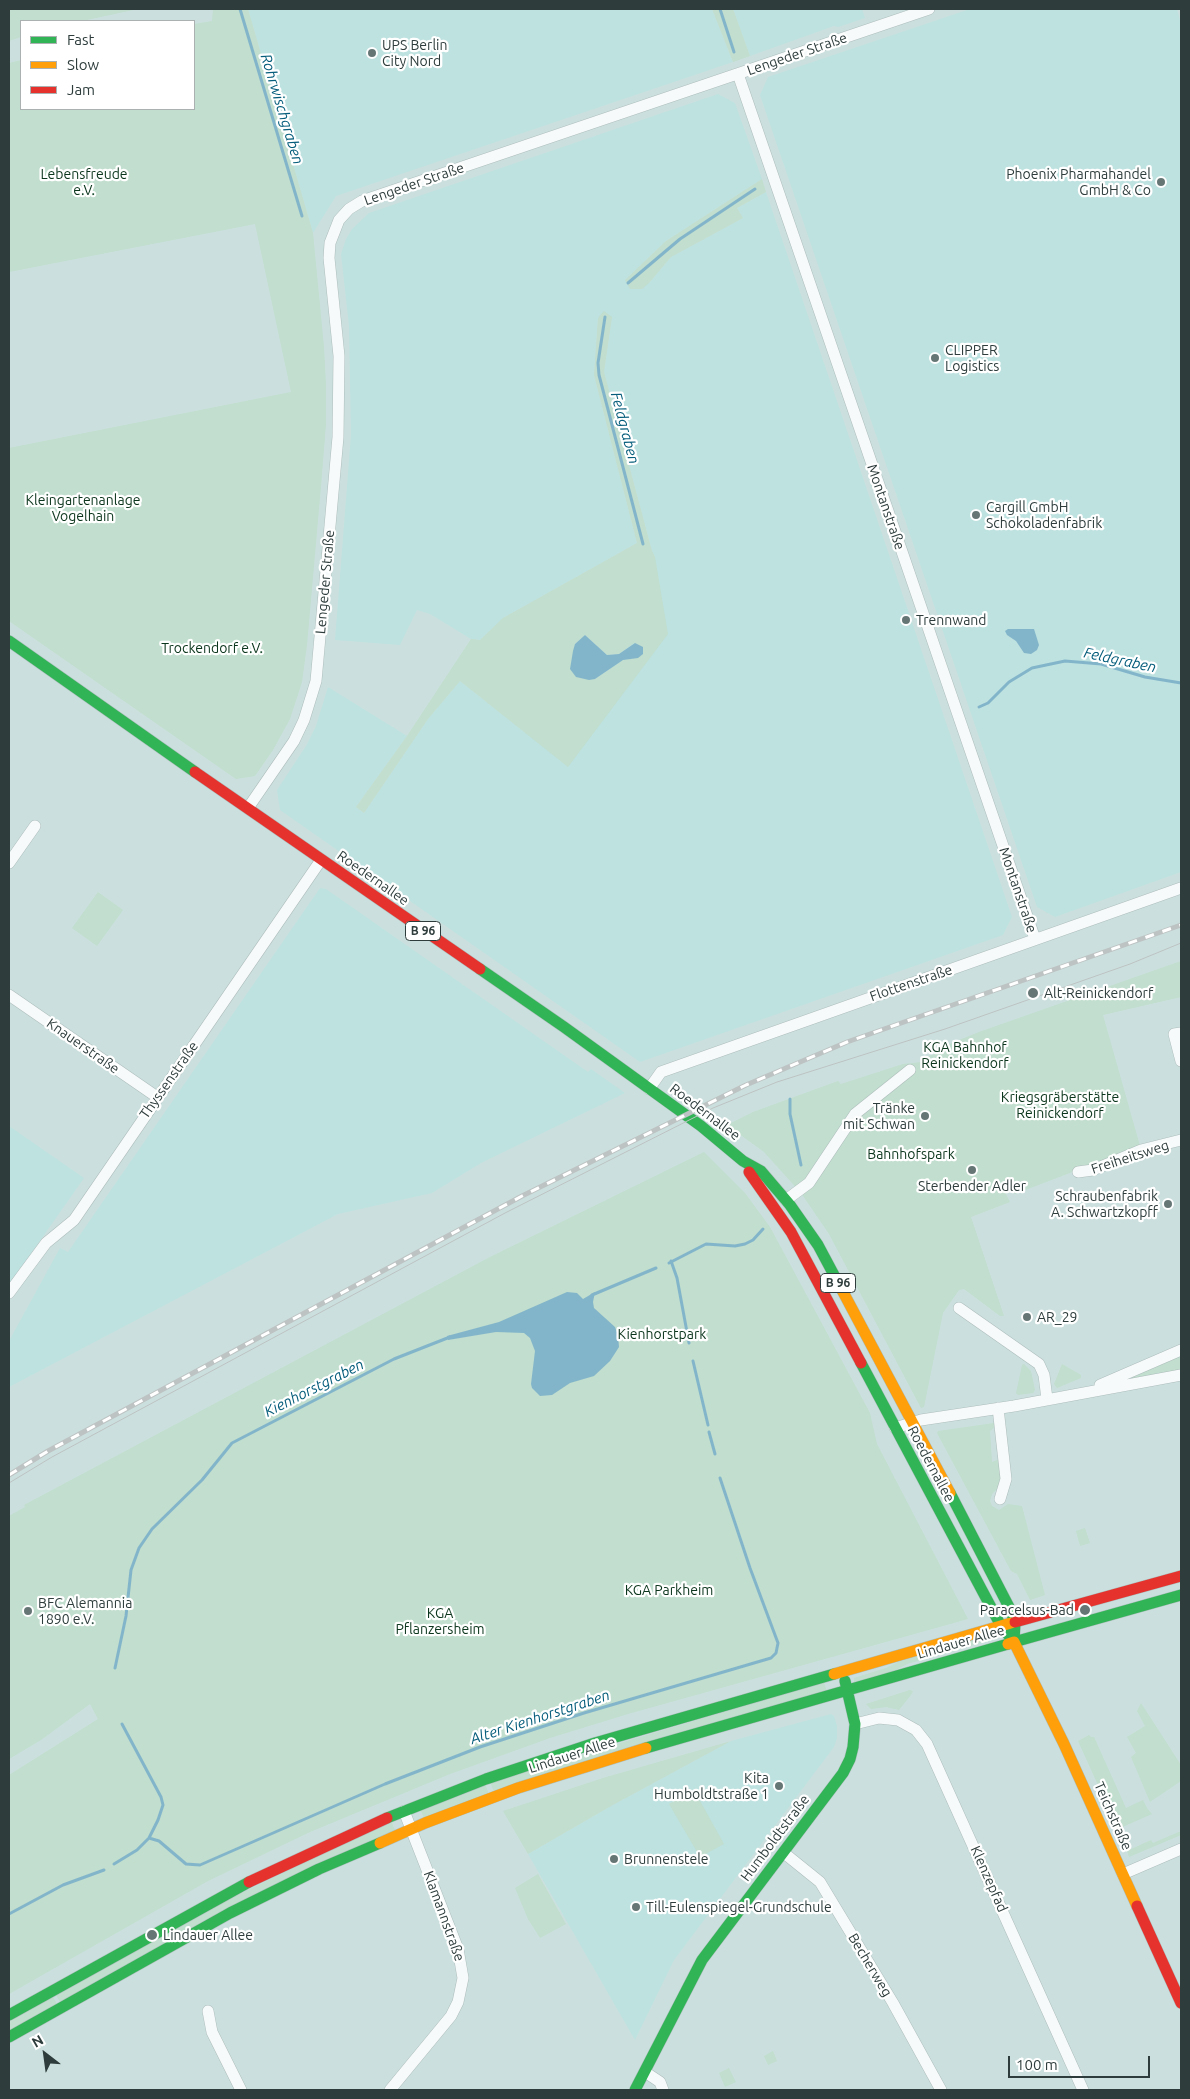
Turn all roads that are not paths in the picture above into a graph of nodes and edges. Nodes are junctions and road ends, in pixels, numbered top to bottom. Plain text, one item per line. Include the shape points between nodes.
1 (929, 9) edge
2 (738, 74) junction
3 (9, 641) edge
4 (248, 808) junction
5 (35, 826) dead end
6 (321, 860) junction
7 (9, 863) edge
8 (1181, 888) edge
9 (1035, 939) junction
10 (9, 995) edge
11 (1181, 1032) edge
12 (1181, 1062) edge
13 (910, 1070) dead end
14 (649, 1089) junction
15 (157, 1097) junction
16 (1181, 1140) edge
17 (743, 1161) junction
18 (1078, 1172) dead end
19 (786, 1200) junction
20 (9, 1293) edge
21 (959, 1308) dead end
22 (1181, 1350) edge
23 (1181, 1375) edge
24 (1084, 1392) junction
25 (1048, 1400) junction
26 (998, 1408) junction
27 (913, 1422) junction
28 (895, 1428) junction
29 (1000, 1499) dead end
30 (1181, 1576) edge
31 (1181, 1595) edge
32 (1014, 1622) junction
33 (1001, 1626) junction
34 (1014, 1642) junction
35 (843, 1672) junction
36 (848, 1690) junction
37 (855, 1724) junction
38 (404, 1811) junction
39 (411, 1828) junction
40 (1181, 1849) edge
41 (784, 1853) junction
42 (1123, 1874) junction
43 (1181, 2003) edge
44 (208, 2012) dead end
45 (9, 2015) edge
46 (9, 2036) edge
47 (645, 2072) junction
48 (241, 2090) edge
49 (390, 2090) edge
50 (636, 2090) edge
51 (663, 2090) edge
52 (940, 2090) edge
53 (1083, 2090) edge

1 - 2 street, Lengeder Straße
2 - 4 street, Lengeder Straße via 362,201 339,220 330,243 329,258 339,356 338,446 316,681 294,741
2 - 9 street, Montanstraße
3 - 4 main road, Roedernallee / B 96
4 - 6 main road, Roedernallee / B 96
5 - 7 street
6 - 14 main road, Roedernallee / B 96
6 - 15 street, Thyssenstraße
8 - 9 street, Flottenstraße
9 - 14 street, Flottenstraße via 661,1072
10 - 15 street, Knauerstraße
11 - 12 street via 1174,1034
13 - 19 street via 855,1114 809,1183
14 - 17 main road, Roedernallee / B 96
15 - 20 street, Thyssenstraße via 74,1220 46,1242
16 - 18 street, Freiheitsweg via 1141,1150 1093,1170
17 - 19 main road, Roedernallee / B 96 via 761,1171
17 - 28 main road, Roedernallee / B 96 via 791,1232
19 - 27 main road, Roedernallee / B 96 via 818,1245
21 - 25 street via 1039,1364
22 - 24 street
23 - 24 street
24 - 25 street
25 - 26 street
26 - 27 street
26 - 29 street via 1006,1479
27 - 28 street
27 - 32 main road, Roedernallee / B 96 via 1008,1604
28 - 33 main road, Roedernallee / B 96
30 - 32 main road, Lindauer Allee
31 - 34 main road, Lindauer Allee
32 - 33 main road, Lindauer Allee
32 - 34 main road, B 96
33 - 34 main road, B 96
33 - 35 main road, Lindauer Allee
34 - 36 main road, Lindauer Allee
34 - 42 main road, Teichstraße
35 - 36 main road, Humboldtstraße
35 - 38 main road, Lindauer Allee via 595,1743 486,1779
36 - 37 main road, Humboldtstraße
36 - 39 main road, Lindauer Allee via 590,1764
37 - 41 main road, Humboldtstraße via 853,1747 843,1773
37 - 53 street, Klenzepfad via 878,1718 898,1720 916,1730 927,1744
38 - 39 street, Klamannstraße
38 - 45 main road, Lindauer Allee via 253,1880
39 - 46 main road, Lindauer Allee via 230,1913
39 - 49 street, Klamannstraße via 458,1949 464,1978 451,2016
40 - 42 street
41 - 47 main road, Humboldtstraße via 702,1960
41 - 52 street, Becherweg via 820,1882
42 - 43 main road, Teichstraße
44 - 48 street via 212,2032
47 - 50 main road, Humboldtstraße
47 - 51 street via 660,2082

